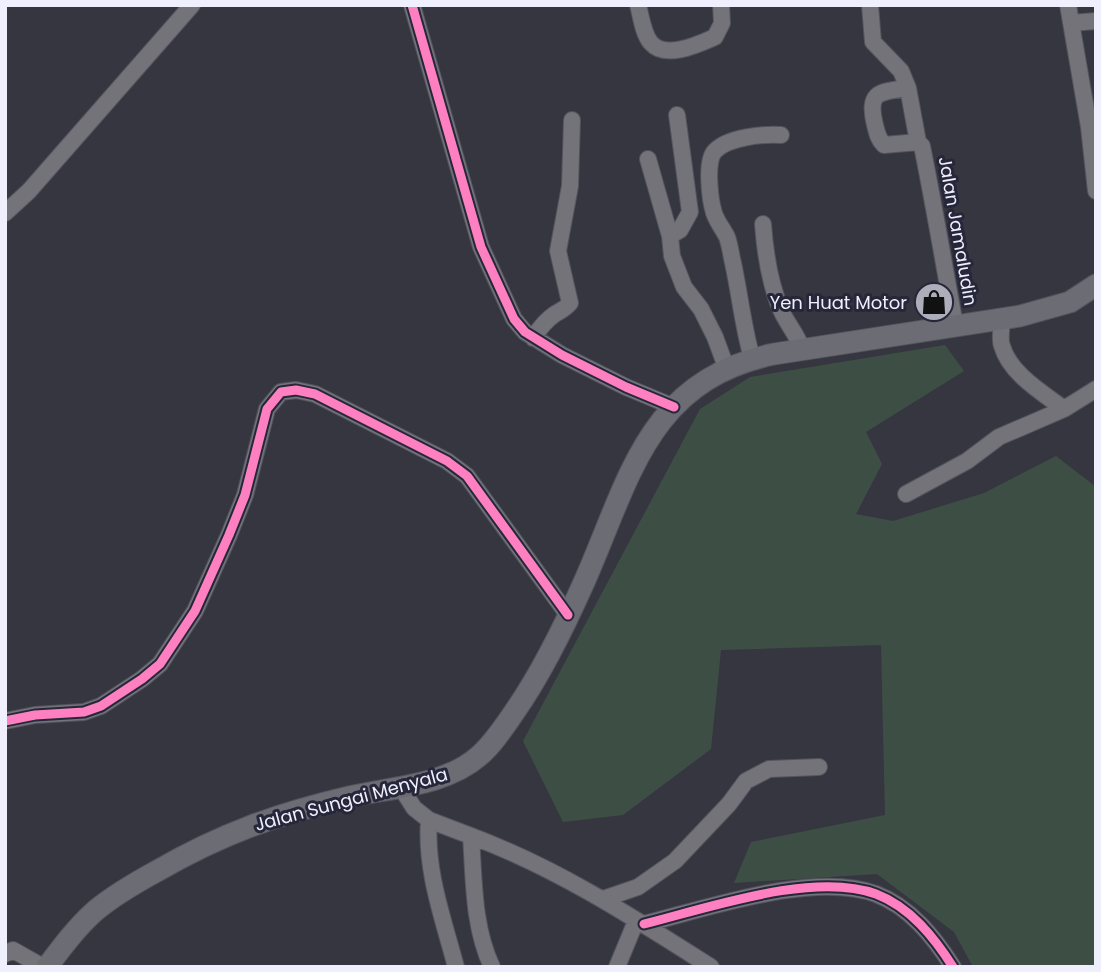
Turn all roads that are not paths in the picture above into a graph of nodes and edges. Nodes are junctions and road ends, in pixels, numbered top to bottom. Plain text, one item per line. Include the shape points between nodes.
1 (192, 5) edge
2 (412, 5) edge
3 (638, 5) edge
4 (721, 5) edge
5 (870, 5) edge
6 (1068, 5) edge
7 (1096, 21) edge
8 (1071, 23) junction
9 (908, 88) junction
10 (677, 115) dead end
11 (572, 120) dead end
12 (781, 135) dead end
13 (918, 142) junction
14 (648, 159) dead end
15 (1096, 191) edge
16 (5, 213) edge
17 (763, 224) dead end
18 (670, 236) junction
19 (1096, 285) edge
20 (1002, 319) junction
21 (955, 325) junction
22 (533, 338) junction
23 (802, 349) junction
24 (752, 358) junction
25 (726, 367) junction
26 (1096, 388) edge
27 (674, 407) junction
28 (1064, 409) junction
29 (906, 494) dead end
30 (568, 615) junction
31 (5, 721) edge
32 (819, 766) dead end
33 (400, 786) junction
34 (429, 820) junction
35 (471, 836) junction
36 (603, 899) junction
37 (640, 922) junction
38 (5, 954) edge
39 (45, 967) edge
40 (456, 967) edge
41 (492, 967) edge
42 (617, 967) edge
43 (711, 967) edge
44 (953, 967) edge

1 - 16 street
2 - 22 street via 481,247 514,319
3 - 4 street via 651,43 676,50 715,37 722,23
5 - 9 street via 873,42 901,71
6 - 8 street
7 - 8 street
8 - 15 street
9 - 13 street
9 - 13 street, Jalan Jamaludin via 884,92 870,105 884,145
10 - 18 street via 690,212 680,230
11 - 22 street via 569,186 558,251 570,303
12 - 24 street via 758,134 724,144 709,162 715,215 734,265
13 - 21 street, Jalan Jamaludin via 939,225
14 - 18 street
17 - 23 street via 778,301
18 - 25 street via 684,288 701,309
19 - 20 main road, Jalan Sungai Menyala via 1070,302
20 - 21 main road, Jalan Sungai Menyala
20 - 28 street via 1001,344 1006,357
21 - 23 main road, Jalan Sungai Menyala
22 - 27 street
23 - 24 main road, Jalan Sungai Menyala
24 - 25 main road, Jalan Sungai Menyala
25 - 27 main road, Jalan Sungai Menyala
26 - 28 street
27 - 30 main road, Jalan Sungai Menyala via 636,458
28 - 29 street via 999,437 967,461
30 - 31 street via 467,476 447,461 315,394 296,390 281,393 267,409 245,495 195,611 160,664 84,712
30 - 33 main road, Jalan Sungai Menyala via 528,692 478,757 456,771
32 - 36 street via 769,769 746,781 675,861 638,887
33 - 34 street via 414,808
33 - 39 main road, Jalan Sungai Menyala via 270,817 192,851 111,899 70,936
34 - 35 street
34 - 40 street via 429,867
35 - 36 street via 516,853
35 - 41 street via 479,927
36 - 37 street
37 - 42 street
37 - 43 street
37 - 44 street via 786,890 854,889 876,894 906,911
38 - 39 street via 13,950

